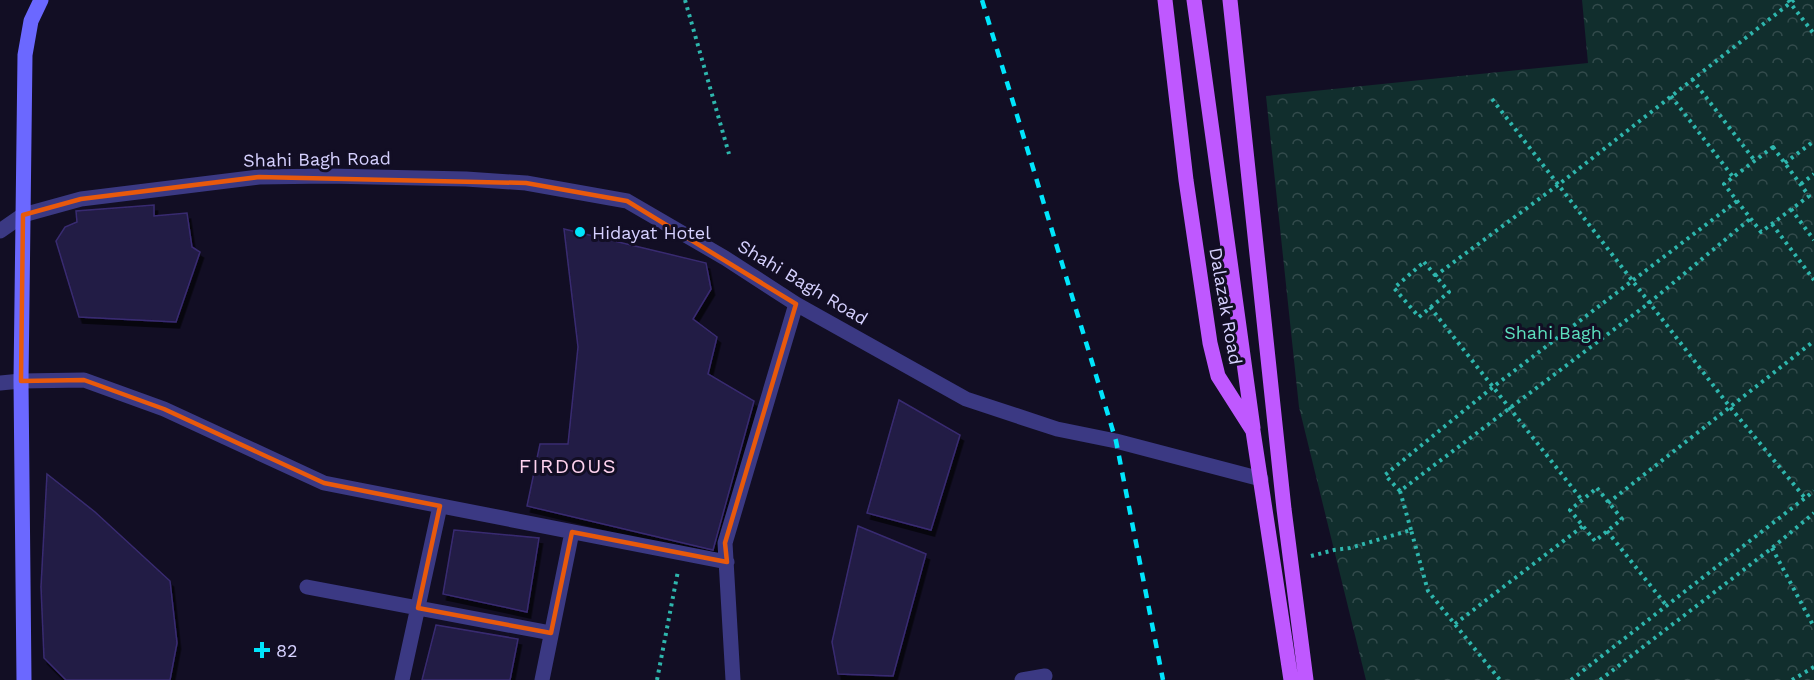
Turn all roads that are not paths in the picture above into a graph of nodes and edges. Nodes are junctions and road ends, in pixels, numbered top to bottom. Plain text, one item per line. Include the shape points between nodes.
1 (1165, 0) edge
2 (1194, 0) edge
3 (1230, 0) edge
4 (40, 1) edge
5 (23, 215) junction
6 (0, 231) edge
7 (796, 304) junction
8 (21, 381) junction
9 (0, 383) edge
10 (1253, 431) junction
11 (1260, 479) junction
12 (440, 506) junction
13 (572, 532) junction
14 (727, 562) junction
15 (307, 587) dead end
16 (418, 608) junction
17 (551, 633) junction
18 (1045, 676) dead end
19 (24, 680) edge
20 (402, 680) edge
21 (542, 680) edge
22 (733, 680) edge
23 (1023, 680) edge
24 (1291, 680) edge
25 (1306, 680) edge

1 - 10 main road, Dalazak Road via 1210,343 1218,376
2 - 10 main road
3 - 25 main road, Dalazak Road via 1275,432
4 - 5 street via 31,21 25,55
5 - 6 street, Shahi Bagh Road
5 - 7 street, Shahi Bagh Road via 81,199 259,177 454,178 526,183 627,201
5 - 8 street
7 - 11 street, Shahi Bagh Road via 966,399 1057,429
7 - 14 street via 725,543
8 - 9 street
8 - 12 street via 84,380 164,409 324,483
8 - 19 street
10 - 11 main road, Dalazak Road
11 - 24 main road, Dalazak Road
12 - 13 street
12 - 16 street
13 - 14 street
13 - 17 street
14 - 22 street
15 - 16 street
16 - 17 street
16 - 20 street
17 - 21 street
18 - 23 street

